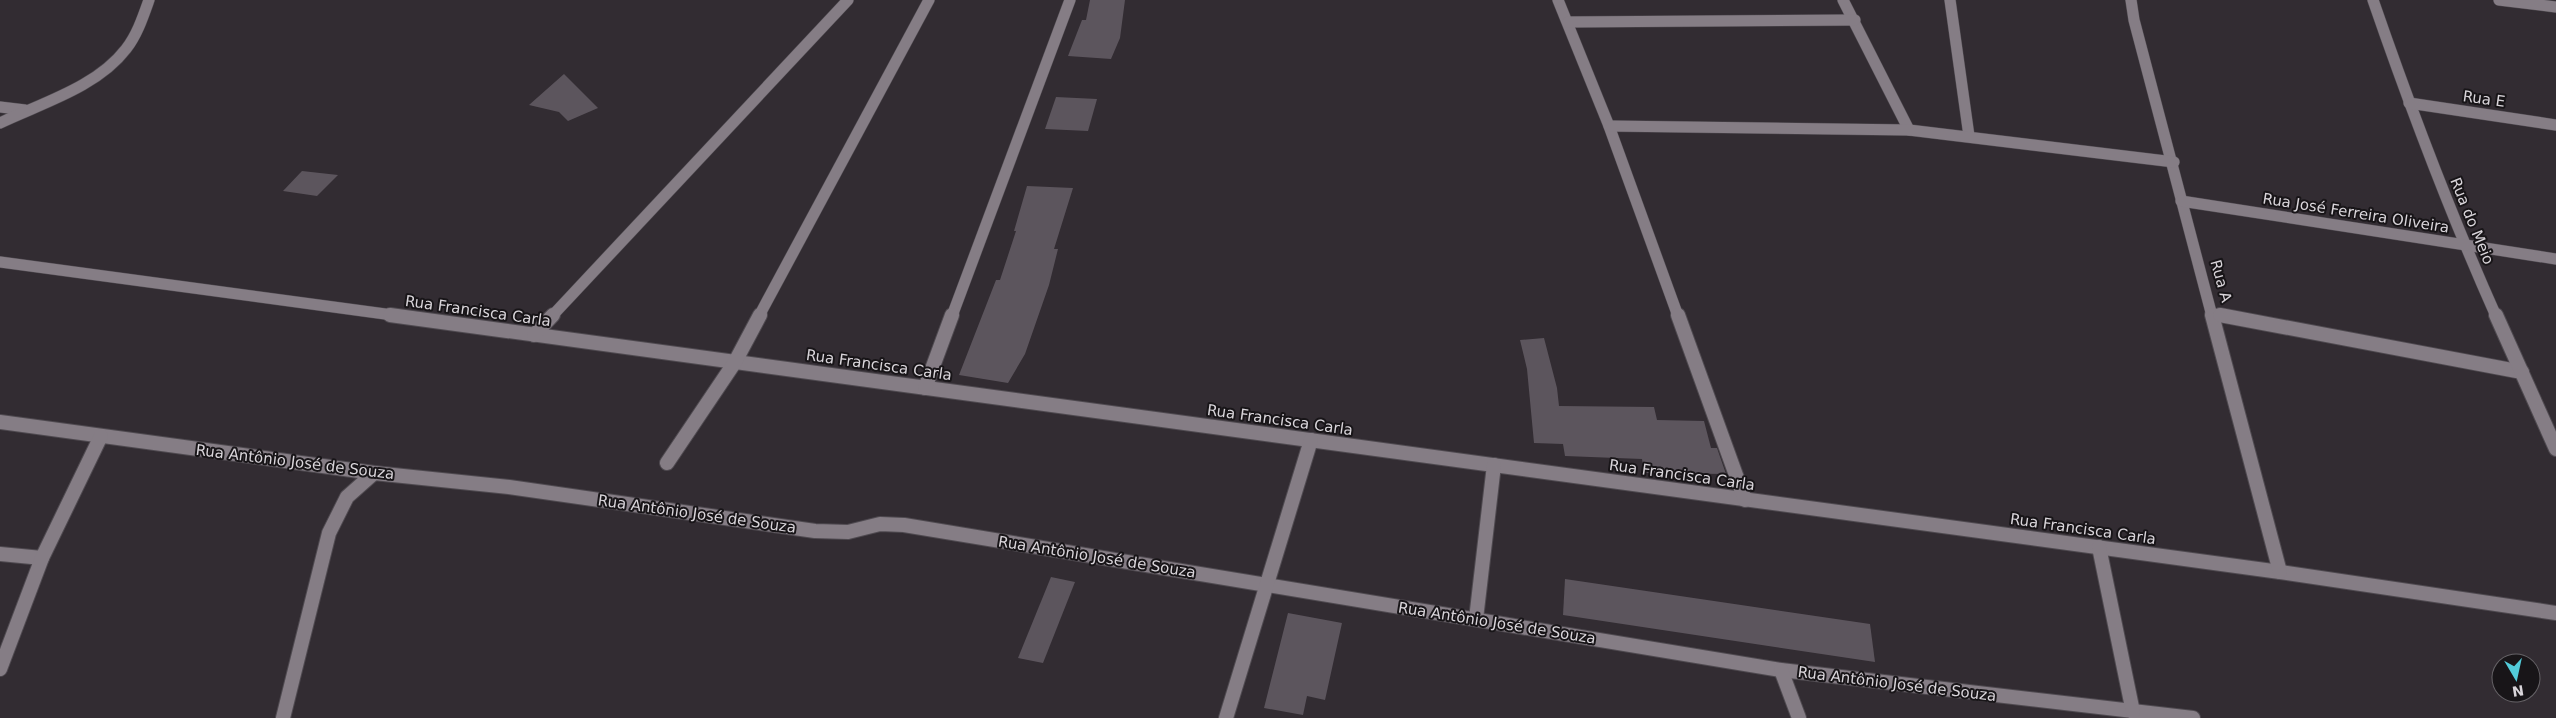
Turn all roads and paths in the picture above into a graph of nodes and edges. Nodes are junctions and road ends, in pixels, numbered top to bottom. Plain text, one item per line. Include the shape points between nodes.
1 (149, 0) edge
2 (848, 0) edge
3 (929, 0) edge
4 (1070, 0) edge
5 (1558, 0) edge
6 (1843, 0) edge
7 (1950, 0) edge
8 (2131, 0) edge
9 (2374, 0) edge
10 (2498, 0) edge
11 (2556, 7) edge
12 (1856, 20) junction
13 (1568, 22) junction
14 (2409, 103) junction
15 (0, 108) edge
16 (25, 110) junction
17 (0, 123) edge
18 (2556, 125) edge
19 (1609, 126) junction
20 (1909, 130) junction
21 (1969, 136) junction
22 (2174, 162) junction
23 (2181, 201) junction
24 (2464, 245) junction
25 (2556, 259) edge
26 (0, 262) edge
27 (2214, 314) junction
28 (534, 335) junction
29 (735, 362) junction
30 (2522, 372) junction
31 (925, 388) junction
32 (0, 422) edge
33 (101, 436) junction
34 (1311, 440) junction
35 (2556, 449) edge
36 (667, 463) dead end
37 (1494, 465) junction
38 (374, 473) junction
39 (1746, 500) junction
40 (2099, 547) junction
41 (0, 554) edge
42 (42, 558) junction
43 (2280, 572) junction
44 (1267, 585) junction
45 (2556, 612) edge
46 (1476, 619) junction
47 (0, 669) edge
48 (1781, 670) junction
49 (2133, 712) junction
50 (283, 718) edge
51 (1226, 718) edge
52 (1799, 718) edge
53 (2193, 718) edge

1 - 16 street via 142,22 125,50 97,74
2 - 28 street
3 - 29 street
4 - 31 street
5 - 13 street
6 - 12 street
7 - 21 street
8 - 22 street, Rua A
9 - 14 street, Rua do Meio
10 - 11 street
12 - 13 street
12 - 20 street
13 - 19 street
14 - 18 street, Rua E
14 - 24 street, Rua do Meio
15 - 16 street
16 - 17 street
19 - 20 street
19 - 39 street
20 - 21 street
21 - 22 street
22 - 23 street, Rua A
23 - 24 street, Rua José Ferreira Oliveira
23 - 27 street, Rua A
24 - 25 street, Rua José Ferreira Oliveira
24 - 30 street, Rua do Meio
26 - 28 street, Rua Francisca Carla
27 - 30 street
27 - 43 street, Rua A
28 - 29 street, Rua Francisca Carla
29 - 31 street, Rua Francisca Carla
29 - 36 street
30 - 35 street, Rua do Meio
31 - 34 street, Rua Francisca Carla
32 - 33 street, Rua Antônio José de Souza
33 - 38 street, Rua Antônio José de Souza
33 - 42 street
34 - 37 street, Rua Francisca Carla
34 - 44 street
37 - 39 street, Rua Francisca Carla
37 - 46 street
38 - 44 street, Rua Antônio José de Souza via 510,487 815,531 848,532 880,524 904,525
38 - 50 street via 347,497 329,533
39 - 40 street, Rua Francisca Carla
40 - 43 street, Rua Francisca Carla
40 - 49 street
41 - 42 street
42 - 47 street
43 - 45 street, Rua Francisca Carla
44 - 46 street, Rua Antônio José de Souza
44 - 51 street
46 - 48 street, Rua Antônio José de Souza
48 - 49 street, Rua Antônio José de Souza
48 - 52 street
49 - 53 street, Rua Antônio José de Souza

